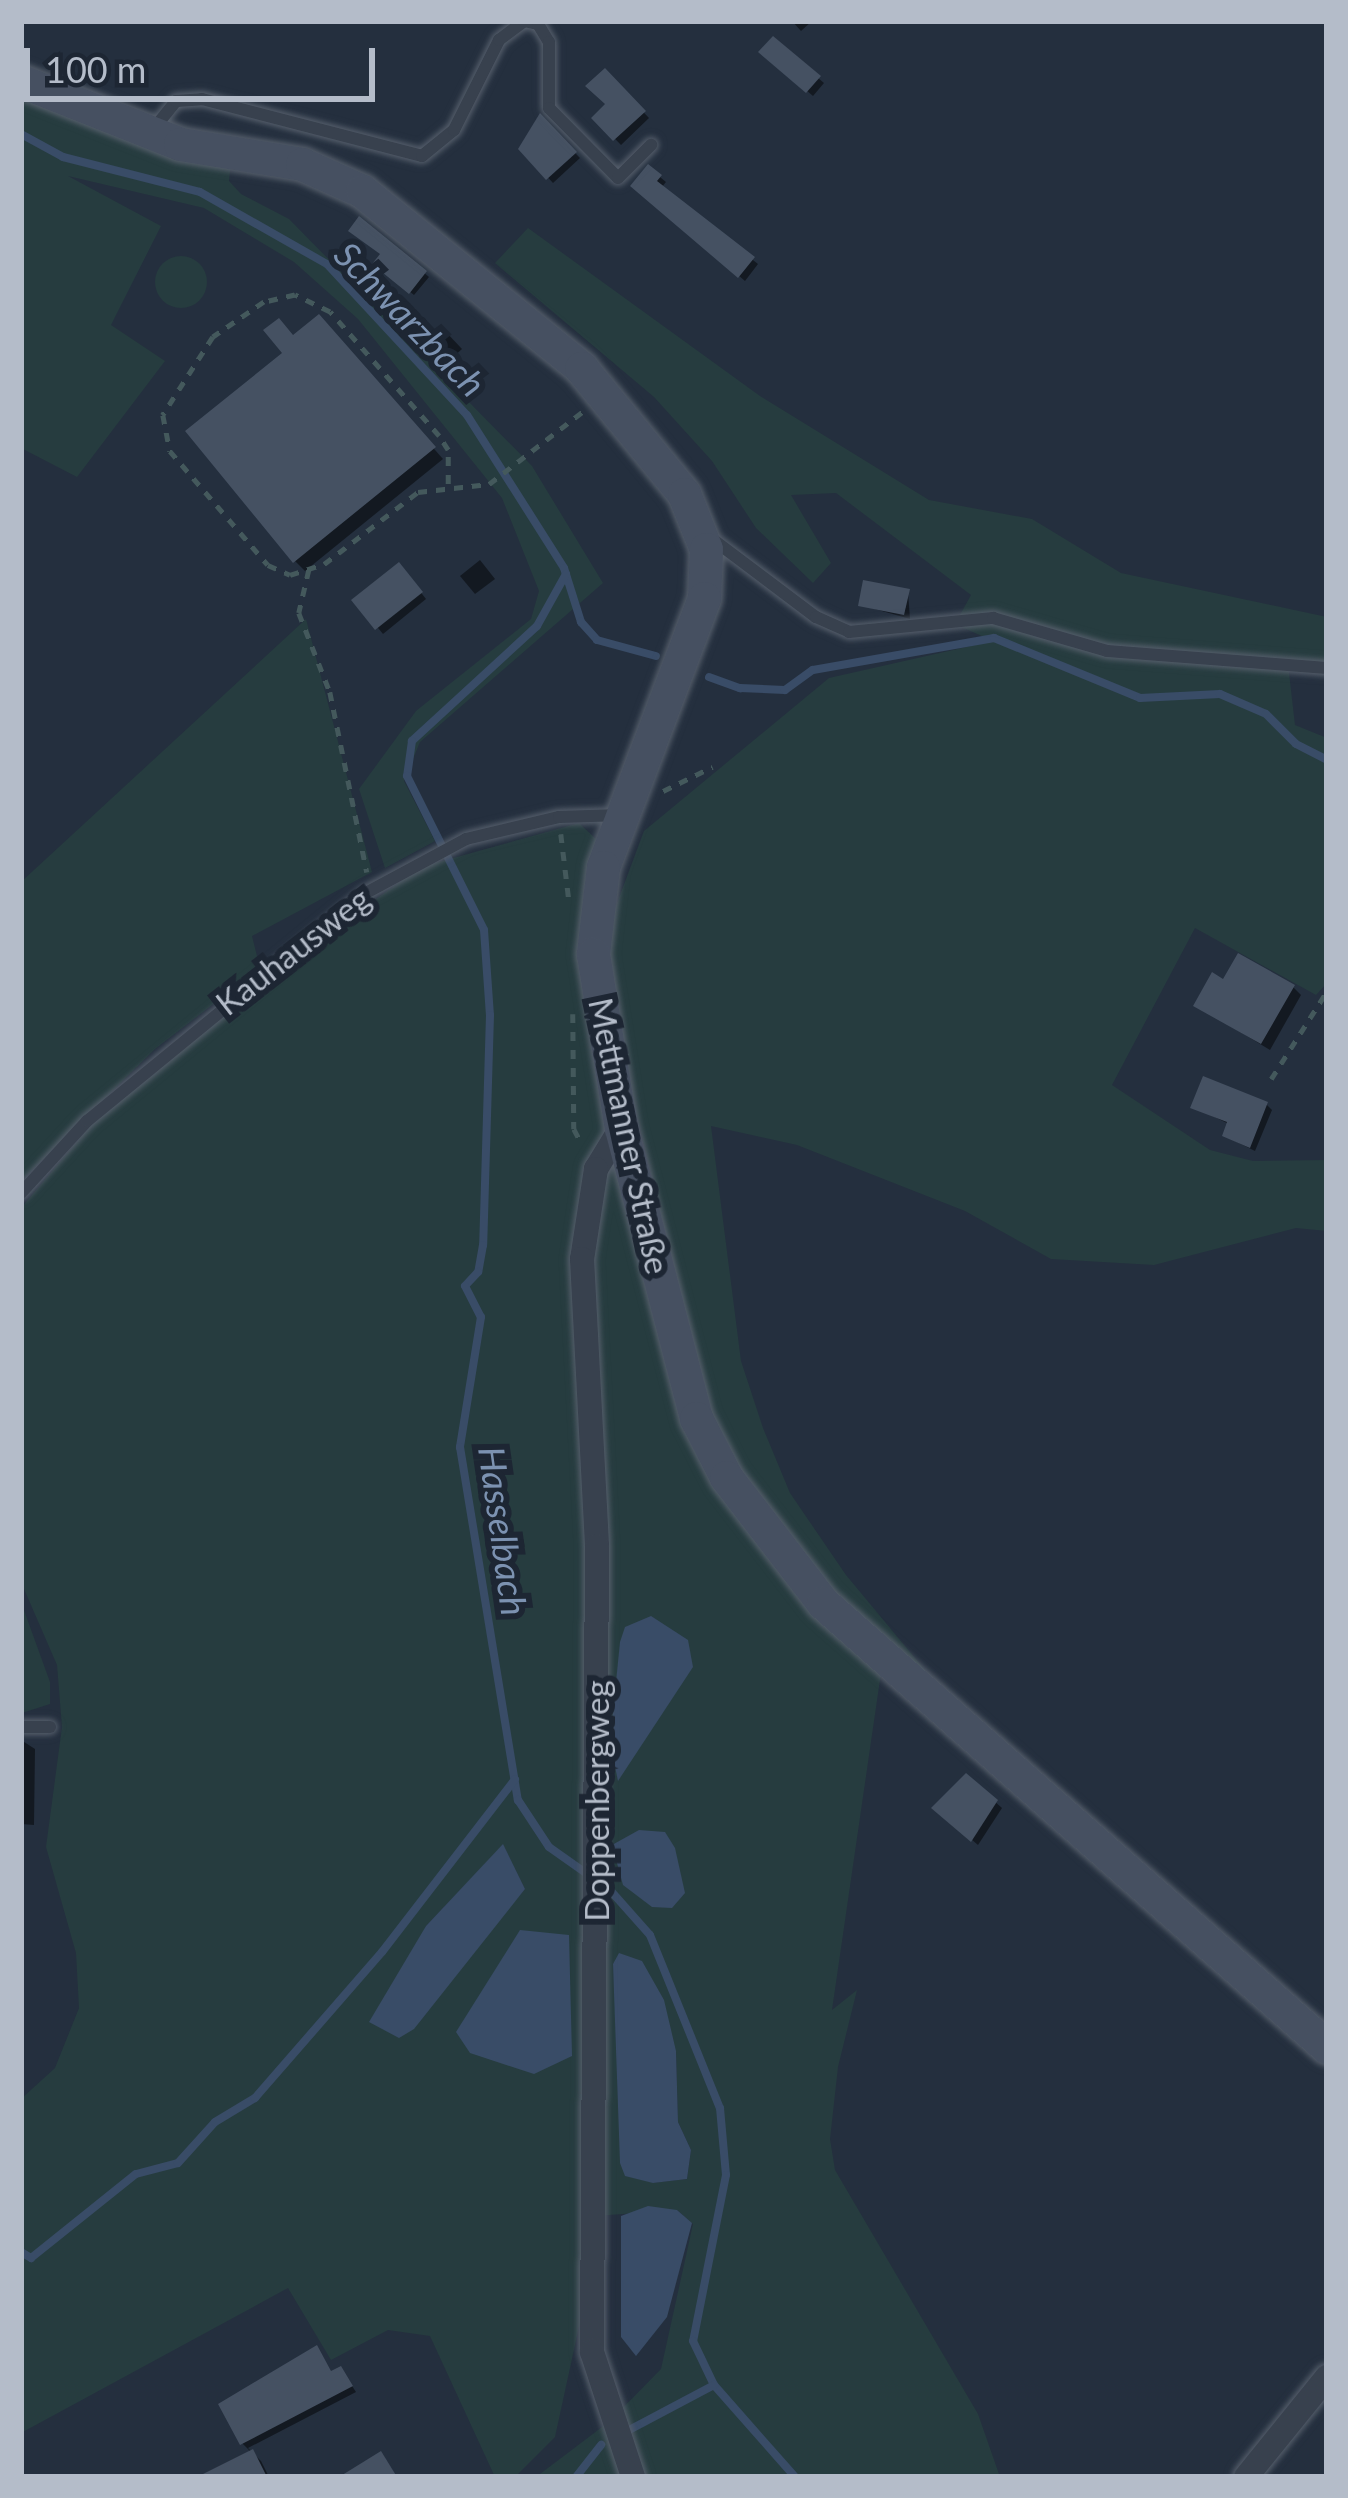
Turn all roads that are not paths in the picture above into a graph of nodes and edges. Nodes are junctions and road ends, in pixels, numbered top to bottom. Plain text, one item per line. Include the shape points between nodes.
1 (21, 81) edge
2 (150, 133) junction
3 (651, 145) dead end
4 (701, 531) junction
5 (1327, 668) edge
6 (621, 814) junction
7 (621, 1128) junction
8 (21, 1193) edge
9 (21, 1727) edge
10 (50, 1727) dead end
11 (1327, 2047) edge
12 (1327, 2378) edge
13 (633, 2477) edge
14 (1246, 2477) edge

1 - 2 main road, Mettmanner Straße
2 - 3 lane via 176,101 202,99 422,156 454,130 499,40 524,21 538,24 549,42 548,108 618,178
2 - 4 main road, Mettmanner Straße via 302,164 362,191 606,393 666,468
4 - 5 lane via 816,617 849,632 993,617 1107,652
4 - 6 main road, Mettmanner Straße via 704,598
6 - 7 main road, Mettmanner Straße via 597,894 593,954
6 - 8 lane, Kauhausweg via 559,817 466,839 372,889 87,1121
7 - 11 main road, Mettmanner Straße via 696,1418 770,1540 860,1639
7 - 13 street, Doppenbergweg via 596,1169 582,1259 597,1546 592,2352
9 - 10 lane
12 - 14 street

